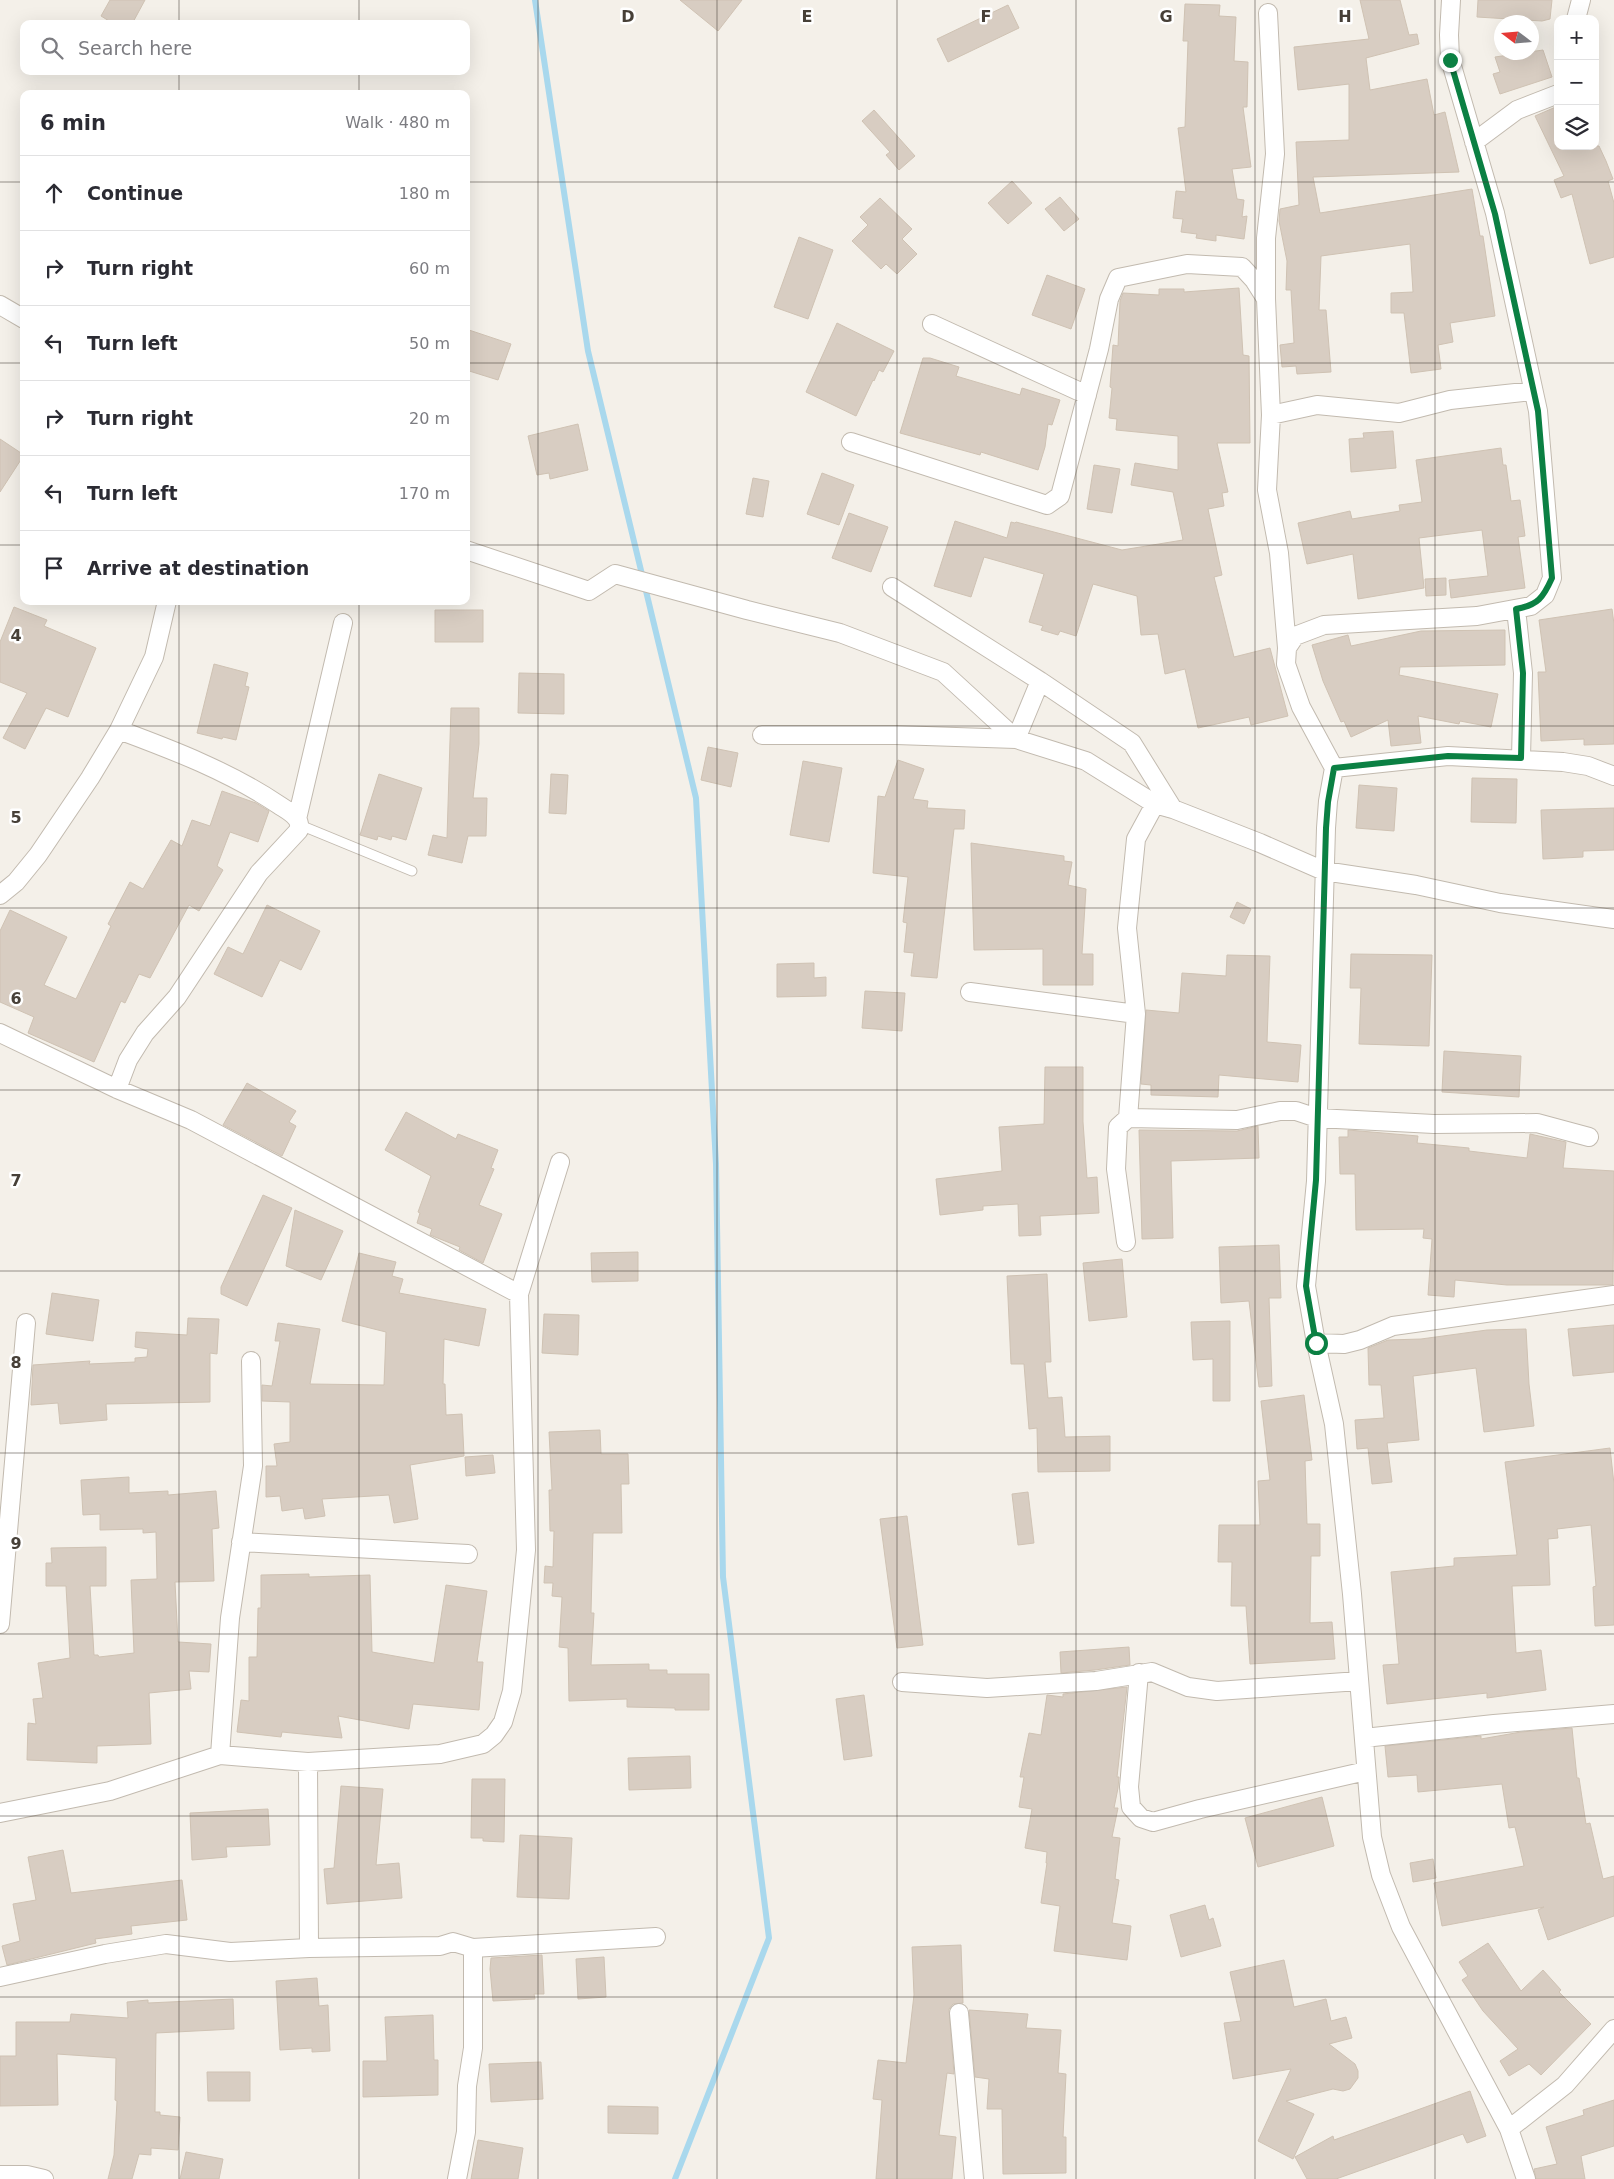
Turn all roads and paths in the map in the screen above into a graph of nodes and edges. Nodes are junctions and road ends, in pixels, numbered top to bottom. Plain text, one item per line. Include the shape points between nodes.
1 (1451, 0) edge
2 (1581, 0) edge
3 (1268, 13) dead end
4 (1577, 15) edge
5 (1554, 96) edge
6 (1474, 142) junction
7 (1266, 299) junction
8 (0, 305) edge
9 (20, 317) edge
10 (932, 324) dead end
11 (1533, 391) junction
12 (1087, 395) junction
13 (1271, 415) junction
14 (851, 442) dead end
15 (470, 551) edge
16 (892, 587) dead end
17 (167, 605) edge
18 (1516, 609) junction
19 (343, 623) dead end
20 (1287, 648) junction
21 (1040, 680) junction
22 (119, 730) junction
23 (762, 735) dead end
24 (1016, 739) junction
25 (1521, 758) junction
26 (1334, 768) junction
27 (1614, 776) edge
28 (1154, 804) junction
29 (1173, 809) junction
30 (299, 822) junction
31 (412, 871) dead end
32 (1324, 871) junction
33 (0, 895) edge
34 (1614, 919) edge
35 (970, 992) dead end
36 (1136, 1014) junction
37 (0, 1033) edge
38 (117, 1089) junction
39 (1128, 1118) junction
40 (1317, 1118) junction
41 (1589, 1137) dead end
42 (560, 1162) dead end
43 (1126, 1242) dead end
44 (520, 1294) junction
45 (1614, 1296) edge
46 (26, 1323) dead end
47 (1316, 1343) junction
48 (251, 1361) dead end
49 (241, 1542) junction
50 (468, 1554) dead end
51 (0, 1624) edge
52 (1139, 1673) junction
53 (1359, 1680) junction
54 (902, 1682) dead end
55 (1614, 1714) edge
56 (1364, 1738) junction
57 (220, 1756) junction
58 (308, 1762) junction
59 (1366, 1771) junction
60 (0, 1812) edge
61 (656, 1936) dead end
62 (310, 1948) junction
63 (473, 1948) junction
64 (0, 1977) edge
65 (959, 2013) dead end
66 (1614, 2029) edge
67 (1509, 2129) junction
68 (0, 2174) edge
69 (44, 2179) edge
70 (457, 2179) edge
71 (974, 2179) edge
72 (1526, 2179) edge

1 - 6 street via 1450,60
2 - 4 street
3 - 7 street via 1275,154 1266,238
5 - 6 street via 1517,110
6 - 11 street via 1495,214
7 - 12 street via 1242,267 1187,264 1118,278 1108,299
7 - 13 street
8 - 9 street
10 - 12 street
11 - 13 street via 1450,400 1399,413 1317,405
11 - 18 street via 1538,411 1552,578 1545,595 1531,606
12 - 14 street via 1060,496 1047,505
13 - 20 street via 1267,490 1279,553
15 - 24 street via 589,591 615,574 840,633 943,672
16 - 21 street
17 - 22 street via 154,657
18 - 20 street via 1477,616 1324,625 1295,636
18 - 25 street via 1523,673
19 - 30 street
20 - 26 street via 1286,664 1301,707
21 - 24 street
21 - 29 street via 1132,743
22 - 30 street via 175,751 264,794
22 - 33 street via 38,855 16,882
23 - 24 street
24 - 28 street via 1086,761
25 - 26 street via 1448,756
25 - 27 street via 1588,766
26 - 32 street via 1328,802
28 - 29 street
28 - 36 street via 1136,839 1127,928
29 - 32 street
30 - 31 lane
30 - 38 street via 299,830 259,873 177,997 145,1033 128,1060
32 - 34 street via 1416,885 1500,903
32 - 40 street
35 - 36 street
36 - 39 street
37 - 38 street
38 - 44 street via 191,1120
39 - 40 street via 1237,1120 1280,1111 1296,1111
39 - 43 street via 1118,1127 1116,1169
40 - 41 street via 1434,1124 1537,1123
40 - 47 street via 1316,1180 1306,1286
42 - 44 street
44 - 58 street via 526,1550 512,1691 503,1722 483,1744 440,1754
45 - 47 street via 1393,1326 1344,1344
46 - 51 street
47 - 53 street via 1334,1424
48 - 49 street via 253,1466
49 - 50 street
49 - 57 street via 230,1618
52 - 53 street via 1152,1672 1188,1688 1217,1691
52 - 54 street via 1096,1681 986,1688
52 - 59 street via 1129,1787 1131,1807 1141,1818 1153,1822
53 - 56 street
55 - 56 street
56 - 59 street
57 - 58 street
57 - 60 street via 110,1791
58 - 62 street
59 - 67 street via 1372,1837 1381,1875 1401,1928
61 - 63 street
62 - 63 street via 440,1946 453,1942
62 - 64 street via 230,1952 166,1944
63 - 70 street via 473,2048 467,2086 466,2132
65 - 71 street
66 - 67 street via 1565,2085
67 - 72 street
68 - 69 street

